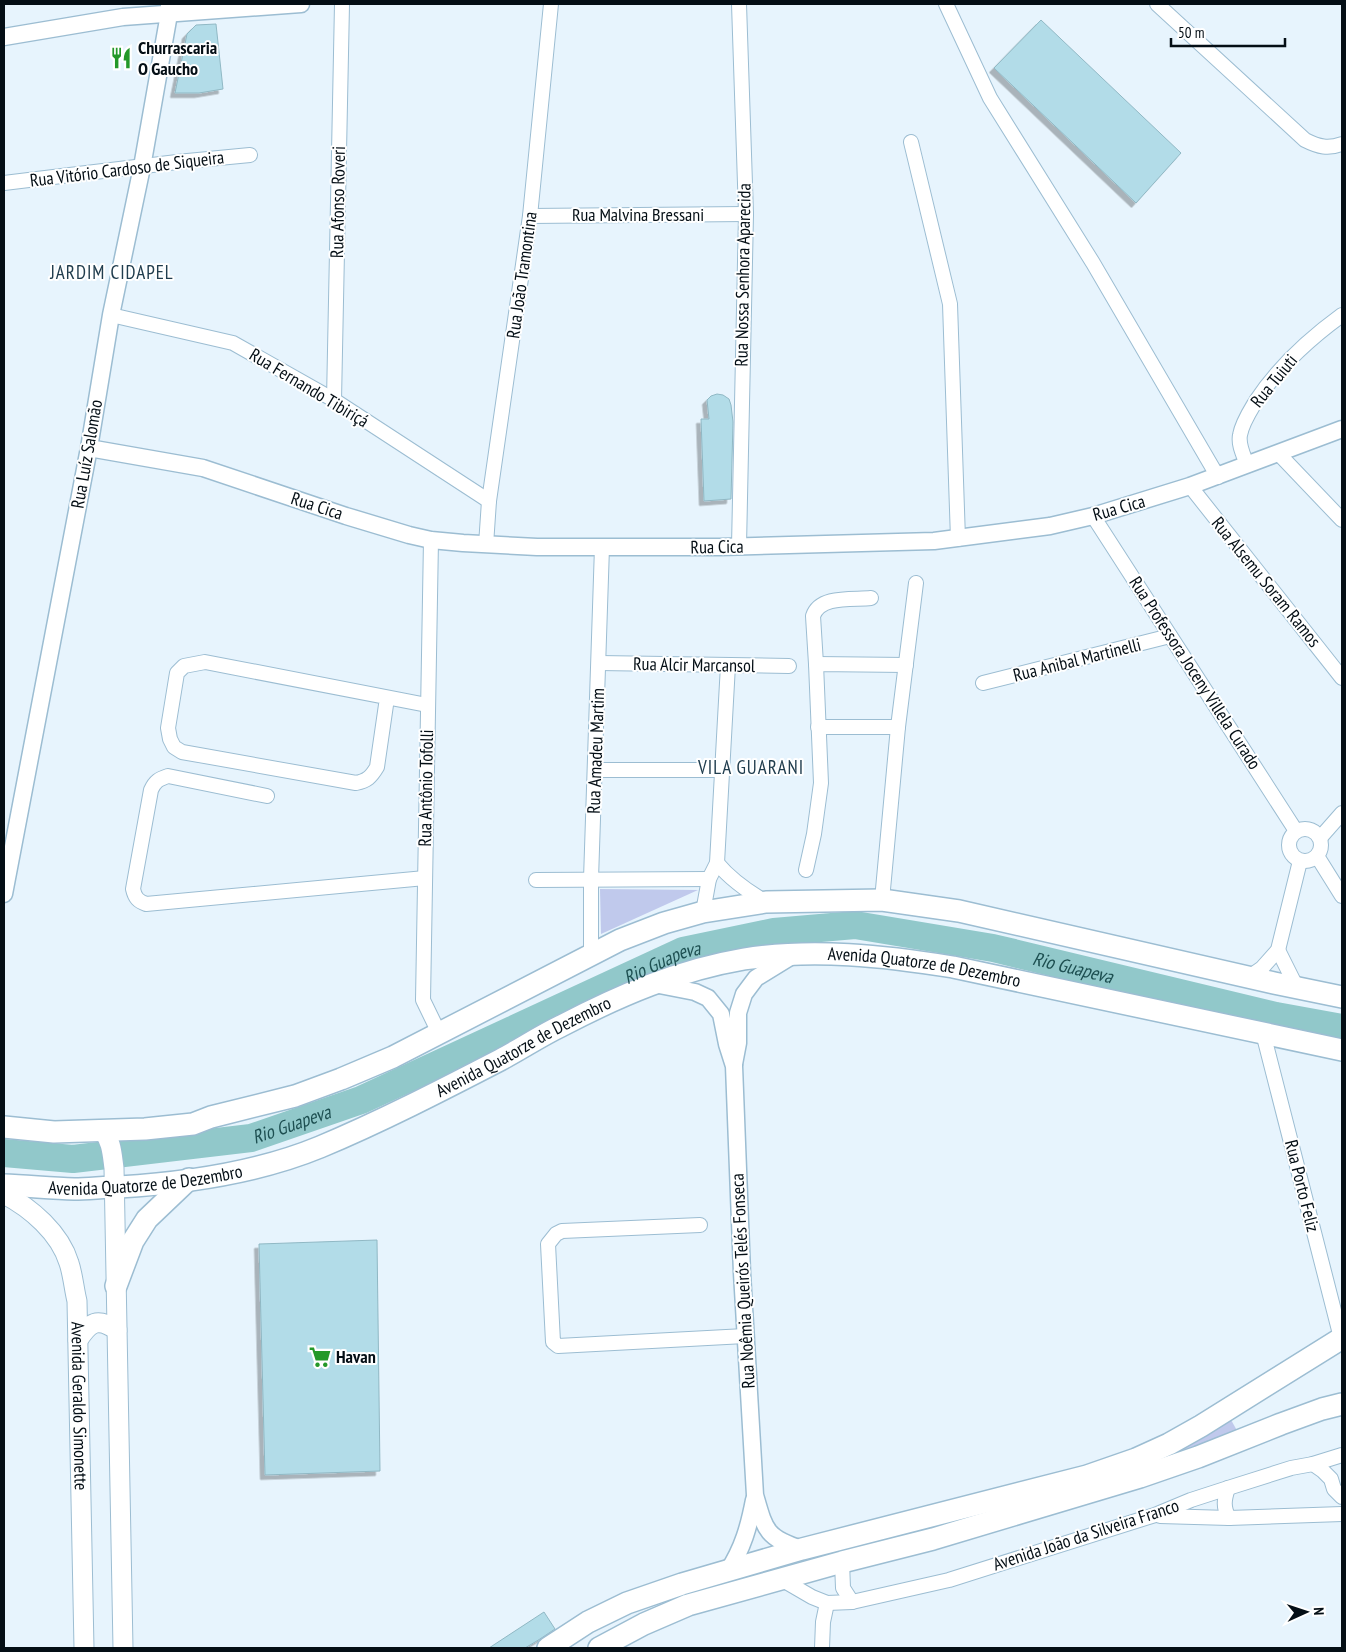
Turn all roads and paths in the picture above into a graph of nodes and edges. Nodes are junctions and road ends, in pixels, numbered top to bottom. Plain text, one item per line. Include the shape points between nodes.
1 (138, 4) edge
2 (301, 4) edge
3 (342, 4) edge
4 (551, 4) edge
5 (739, 4) edge
6 (946, 4) edge
7 (1157, 4) edge
8 (169, 9) edge
9 (123, 17) junction
10 (4, 37) edge
11 (911, 142) dead end
12 (1342, 144) edge
13 (250, 155) dead end
14 (142, 167) junction
15 (4, 183) edge
16 (746, 214) junction
17 (530, 216) junction
18 (111, 315) junction
19 (1342, 315) edge
20 (334, 400) junction
21 (1342, 429) edge
22 (89, 448) junction
23 (1278, 453) junction
24 (1248, 464) junction
25 (1218, 477) junction
26 (1190, 486) junction
27 (489, 501) junction
28 (1093, 516) junction
29 (1342, 520) edge
30 (958, 539) junction
31 (431, 540) junction
32 (486, 545) junction
33 (740, 546) junction
34 (602, 547) junction
35 (916, 583) dead end
36 (871, 598) dead end
37 (1170, 636) junction
38 (599, 663) junction
39 (816, 664) junction
40 (728, 665) junction
41 (906, 665) junction
42 (789, 666) dead end
43 (1342, 678) edge
44 (984, 683) dead end
45 (387, 698) junction
46 (427, 705) junction
47 (818, 727) junction
48 (898, 727) junction
49 (596, 770) junction
50 (722, 770) junction
51 (268, 796) dead end
52 (1342, 814) edge
53 (1296, 831) junction
54 (1320, 838) junction
55 (1317, 856) junction
56 (1300, 861) junction
57 (717, 863) junction
58 (806, 870) dead end
59 (424, 878) junction
60 (709, 878) junction
61 (592, 879) junction
62 (536, 880) dead end
63 (4, 894) edge
64 (1342, 896) edge
65 (882, 900) junction
66 (766, 902) junction
67 (703, 912) junction
68 (1278, 950) junction
69 (795, 954) junction
70 (591, 955) junction
71 (1249, 977) junction
72 (652, 984) junction
73 (1297, 988) junction
74 (1342, 997) edge
75 (439, 1033) junction
76 (1263, 1033) junction
77 (1342, 1050) edge
78 (734, 1066) junction
79 (4, 1127) edge
80 (107, 1138) junction
81 (114, 1178) junction
82 (189, 1179) junction
83 (4, 1185) edge
84 (4, 1194) edge
85 (700, 1225) dead end
86 (116, 1286) junction
87 (117, 1330) junction
88 (746, 1336) junction
89 (1342, 1338) edge
90 (78, 1340) junction
91 (1237, 1403) junction
92 (1342, 1404) edge
93 (1251, 1435) junction
94 (1342, 1455) edge
95 (1313, 1464) junction
96 (1228, 1488) junction
97 (1338, 1493) edge
98 (755, 1495) junction
99 (1342, 1514) edge
100 (1155, 1515) junction
101 (1312, 1515) junction
102 (1229, 1518) junction
103 (802, 1549) junction
104 (842, 1562) junction
105 (728, 1571) junction
106 (781, 1579) junction
107 (852, 1602) junction
108 (827, 1603) junction
109 (84, 1648) edge
110 (123, 1648) edge
111 (548, 1648) edge
112 (599, 1648) edge
113 (822, 1648) edge

1 - 9 street
2 - 8 street
3 - 20 street, Rua Afonso Roveri
4 - 17 street, Rua João Tramontina
5 - 16 street, Rua Nossa Senhora Aparecida
6 - 25 street via 990,98 1093,263
7 - 12 street via 1306,140 1317,147 1332,148
8 - 9 street
8 - 14 street, Rua Luíz Salomão
9 - 10 street
11 - 30 street via 950,304
13 - 14 street, Rua Vitório Cardoso de Siqueira
14 - 15 street, Rua Vitório Cardoso de Siqueira
14 - 18 street, Rua Luíz Salomão
16 - 17 street, Rua Malvina Bressani
16 - 33 street, Rua Nossa Senhora Aparecida
17 - 27 street, Rua João Tramontina
18 - 20 street, Rua Fernando Tibiriçá via 233,343
18 - 22 street, Rua Luíz Salomão
19 - 24 street, Rua Tuiuti via 1285,363 1250,411 1239,437
20 - 27 street, Rua Fernando Tibiriçá
21 - 23 street, Rua Cica
22 - 31 street, Rua Cica via 203,468 346,516
22 - 63 street, Rua Luíz Salomão
23 - 24 street, Rua Cica
23 - 29 street
24 - 25 street, Rua Cica
25 - 26 street, Rua Cica
26 - 28 street, Rua Cica
26 - 43 street, Rua Alsemu Soram Ramos
27 - 32 street, Rua João Tramontina
28 - 30 street, Rua Cica via 1050,526
28 - 37 street, Rua Professora Joceny Villela Curado
30 - 33 street, Rua Cica
31 - 32 street, Rua Cica
31 - 46 street, Rua Antônio Tofolli
32 - 34 street, Rua Cica
33 - 34 street, Rua Cica
34 - 38 street, Rua Amadeu Martim
35 - 41 street
36 - 39 street via 830,602 815,610 812,616
37 - 44 street, Rua Anibal Martinelli
37 - 53 street, Rua Professora Joceny Villela Curado
38 - 40 street, Rua Alcir Marcansol
38 - 49 street, Rua Amadeu Martim
39 - 41 street
39 - 47 street
40 - 42 street, Rua Alcir Marcansol
40 - 50 street
41 - 48 street
45 - 45 street via 205,662 195,663 184,666 178,673 168,728 174,747 182,752 356,783 366,782 377,767
45 - 46 street
46 - 59 street, Rua Antônio Tofolli
47 - 48 street
47 - 58 street via 821,783
48 - 65 street
49 - 50 street
49 - 61 street, Rua Amadeu Martim
50 - 57 street
51 - 59 street via 168,776 160,778 151,790 134,897 146,904
52 - 54 street
53 - 54 street via 1310,829
53 - 56 street via 1288,847
54 - 55 street
55 - 56 street
55 - 64 street
56 - 68 street
57 - 60 street
57 - 66 street via 740,887
59 - 75 street, Rua Antônio Tofolli via 423,1000
60 - 61 street
60 - 67 street
61 - 62 street
61 - 70 street, Rua Amadeu Martim
65 - 66 main road
65 - 71 main road via 958,911
66 - 67 main road
67 - 70 main road via 664,923
68 - 71 street
68 - 73 street
69 - 72 main road, Avenida Quatorze de Dezembro via 717,964
69 - 76 main road, Avenida Quatorze de Dezembro via 875,956 953,967
69 - 78 street, Rua Noêmia Queirós Telés Fonseca via 756,978 744,994 738,1013
70 - 75 main road
71 - 73 main road
72 - 78 street, Rua Noêmia Queirós Telés Fonseca via 695,992 708,998 721,1014
72 - 82 main road, Avenida Quatorze de Dezembro via 614,999 435,1093 318,1148 264,1166
73 - 74 main road
75 - 80 main road via 393,1057 295,1096 193,1124 145,1129
76 - 77 main road, Avenida Quatorze de Dezembro
76 - 89 street, Rua Porto Feliz
78 - 88 street, Rua Noêmia Queirós Telés Fonseca
79 - 80 main road
80 - 81 main road
81 - 82 main road, Avenida Quatorze de Dezembro via 149,1185
81 - 83 main road, Avenida Quatorze de Dezembro via 76,1189
81 - 86 main road
82 - 86 main road via 147,1219 133,1241
84 - 90 main road, Avenida Geraldo Simonette via 38,1217 54,1235 69,1262
85 - 88 street via 562,1231 556,1234 548,1244 553,1342 558,1346
86 - 87 main road
87 - 90 main road via 98,1322 87,1327
87 - 110 main road
88 - 98 street, Rua Noêmia Queirós Telés Fonseca
89 - 91 main road
90 - 109 main road, Avenida Geraldo Simonette
91 - 93 main road via 1240,1422
91 - 103 main road via 1168,1444 1087,1476
92 - 93 main road
93 - 104 main road via 1140,1477 933,1539
94 - 95 street, Avenida João da Silveira Franco
95 - 96 street, Avenida João da Silveira Franco
95 - 97 street via 1331,1479
96 - 100 street, Avenida João da Silveira Franco
96 - 102 street via 1224,1500
97 - 101 street
98 - 103 street, Rua Noêmia Queirós Telés Fonseca via 762,1521 770,1534 781,1542
98 - 105 street, Rua Noêmia Queirós Telés Fonseca via 744,1542
99 - 101 street
100 - 102 street
100 - 107 street, Avenida João da Silveira Franco via 949,1580
101 - 102 street
103 - 105 main road
104 - 106 main road
104 - 107 street via 843,1588
105 - 111 main road via 627,1603 588,1622
106 - 108 street
106 - 112 main road via 688,1605
107 - 108 street, Avenida João da Silveira Franco
108 - 113 street

